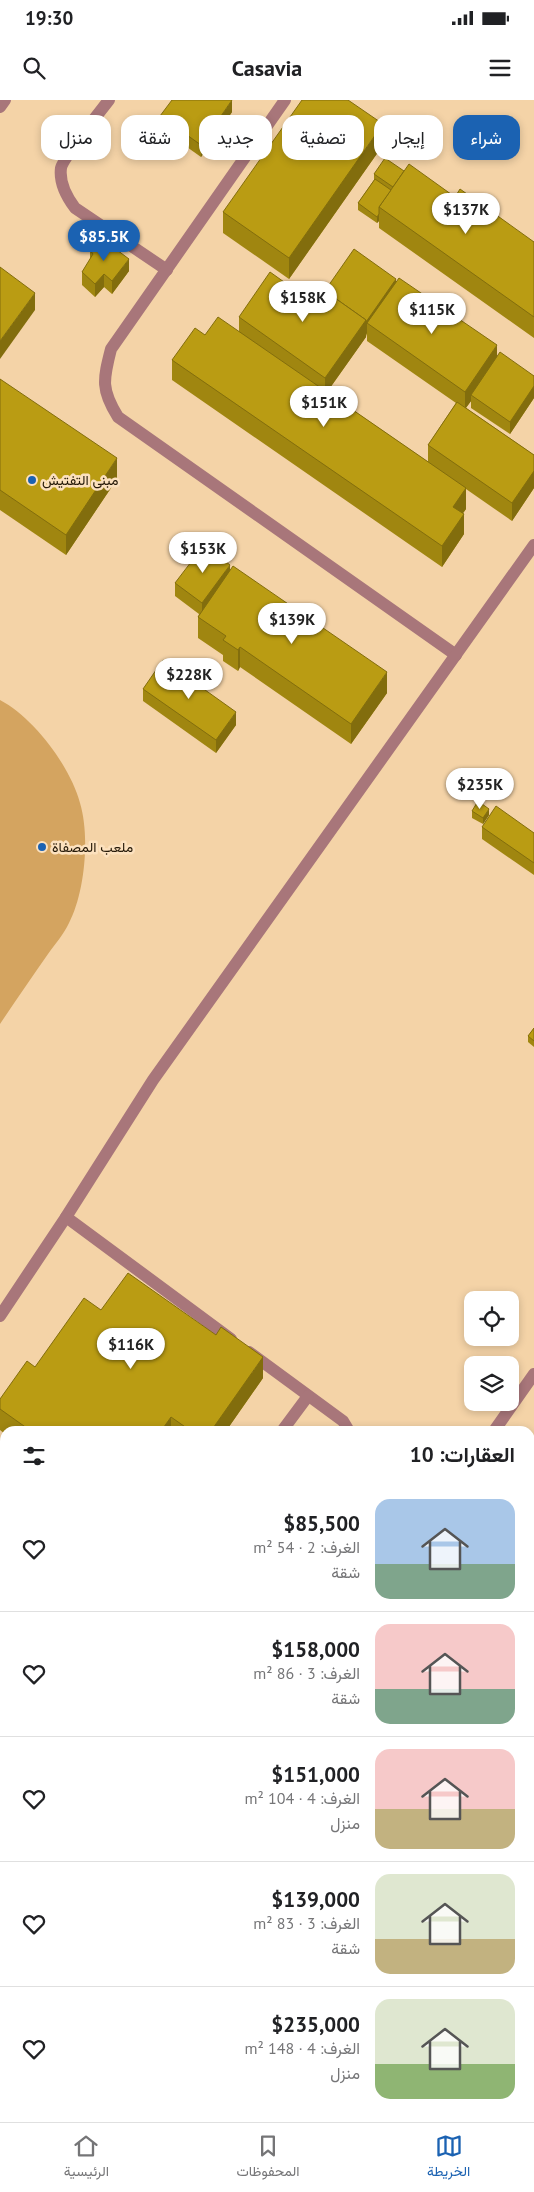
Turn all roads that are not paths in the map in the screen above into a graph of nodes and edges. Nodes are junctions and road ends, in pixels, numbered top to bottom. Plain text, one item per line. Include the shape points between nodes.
1 (5, 100) edge
2 (108, 100) edge
3 (285, 100) edge
4 (0, 107) edge
5 (167, 270) junction
6 (534, 545) edge
7 (456, 655) junction
8 (66, 1217) junction
9 (0, 1316) edge
10 (534, 1374) edge
11 (308, 1396) junction
12 (286, 1426) edge
13 (346, 1426) edge
14 (498, 1426) edge

1 - 4 street
2 - 5 street via 61,166 62,184 75,208
3 - 5 street
5 - 7 street via 111,349 104,374 106,398 118,417
6 - 7 street
7 - 8 street via 153,1080
8 - 9 street
8 - 11 street
10 - 14 street
11 - 12 street
11 - 13 street

